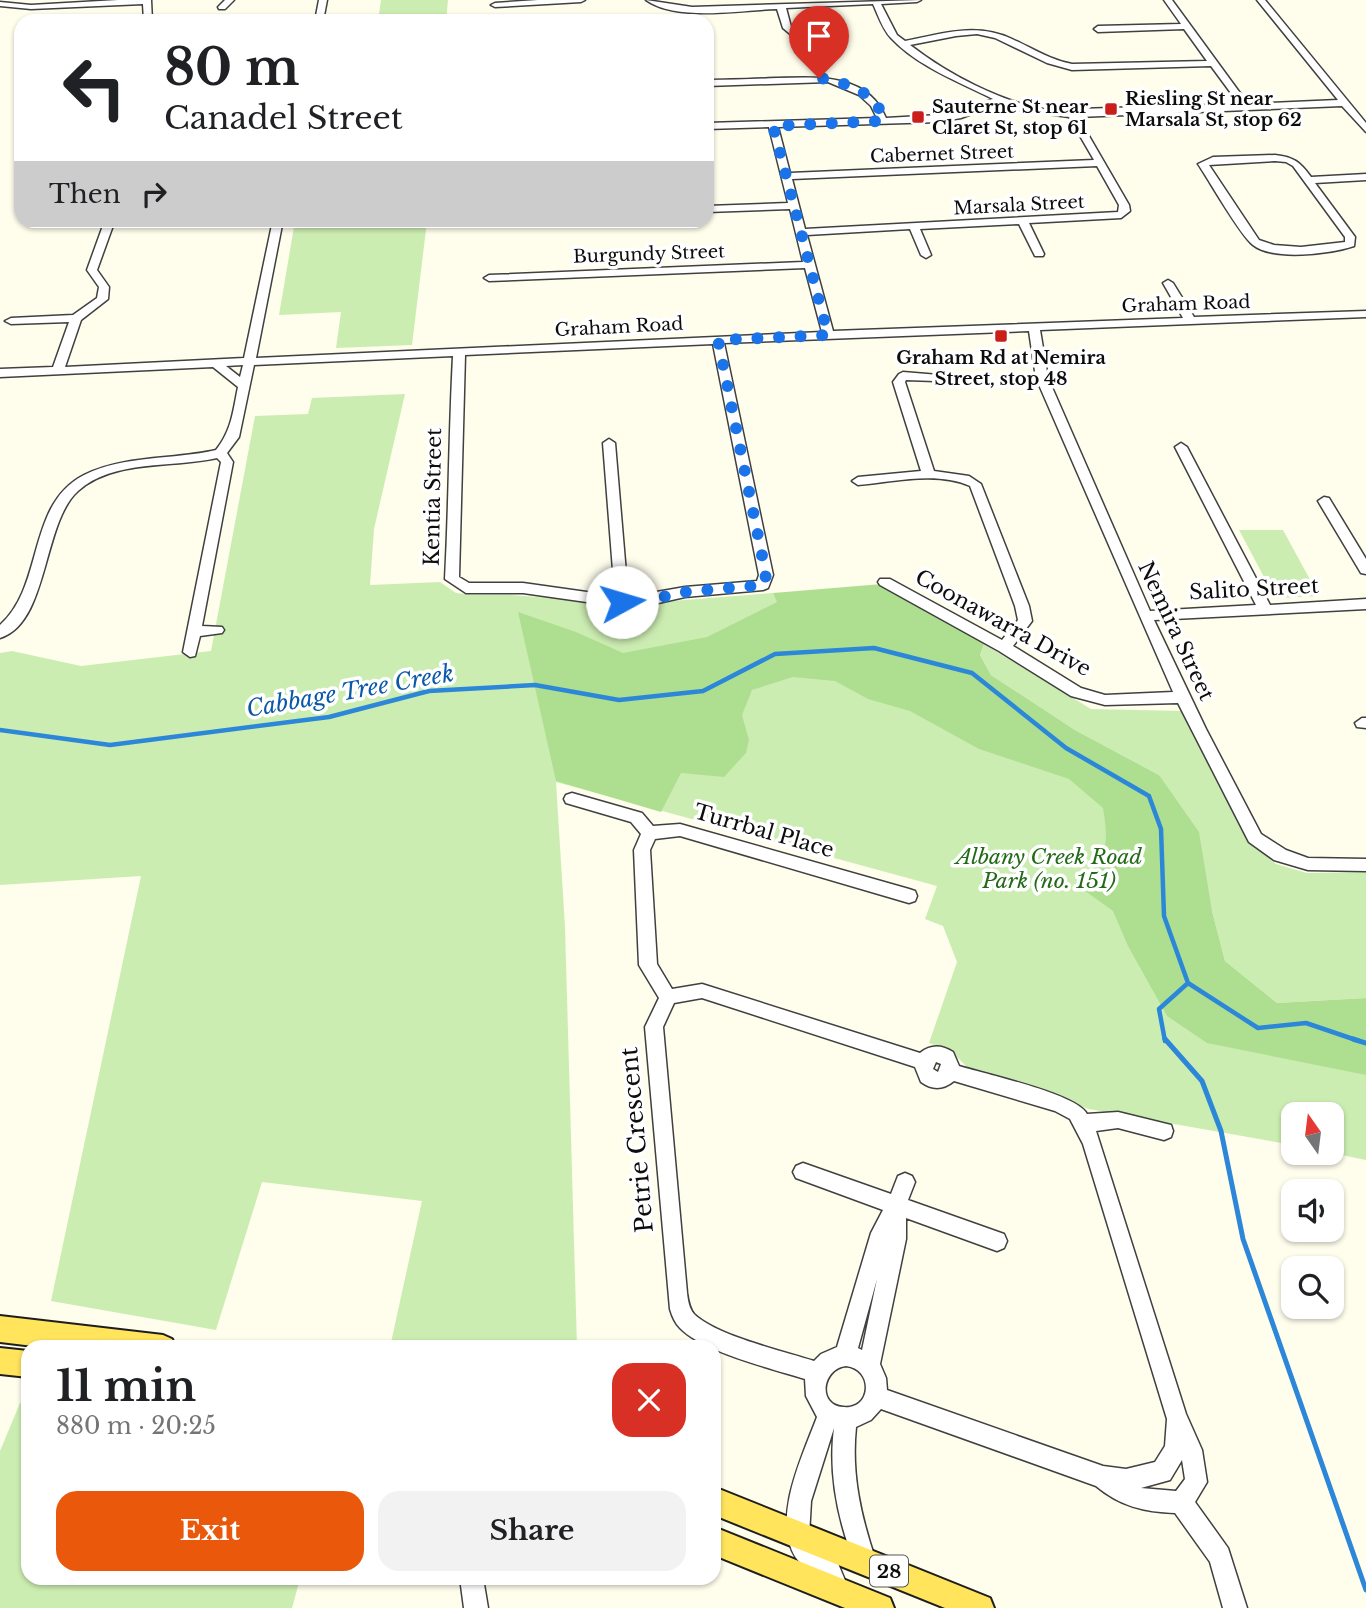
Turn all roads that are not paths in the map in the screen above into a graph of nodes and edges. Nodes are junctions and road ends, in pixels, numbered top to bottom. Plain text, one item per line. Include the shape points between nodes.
1 (230, 0) edge
2 (581, 0) edge
3 (650, 0) edge
4 (917, 0) edge
5 (1168, 0) edge
6 (1261, 0) edge
7 (146, 1) edge
8 (832, 3) edge
9 (0, 4) edge
10 (877, 4) junction
11 (222, 7) dead end
12 (495, 7) edge
13 (781, 7) junction
14 (1186, 26) junction
15 (1098, 29) dead end
16 (795, 35) dead end
17 (901, 44) junction
18 (1213, 63) junction
19 (714, 83) edge
20 (1000, 100) junction
21 (1344, 103) junction
22 (1245, 106) junction
23 (1072, 114) junction
24 (883, 121) junction
25 (714, 126) edge
26 (773, 126) junction
27 (1366, 129) edge
28 (1099, 163) junction
29 (787, 176) junction
30 (1366, 177) edge
31 (1308, 180) junction
32 (794, 206) junction
33 (714, 209) edge
34 (1023, 222) junction
35 (915, 227) junction
36 (107, 228) edge
37 (276, 228) edge
38 (801, 232) junction
39 (1039, 254) dead end
40 (926, 255) dead end
41 (810, 265) junction
42 (489, 278) dead end
43 (1168, 283) dead end
44 (1366, 314) edge
45 (76, 318) junction
46 (11, 321) dead end
47 (1189, 321) junction
48 (1033, 327) junction
49 (828, 335) junction
50 (718, 340) junction
51 (459, 352) junction
52 (249, 362) junction
53 (215, 363) junction
54 (58, 370) junction
55 (0, 373) edge
56 (935, 377) dead end
57 (245, 386) junction
58 (610, 443) dead end
59 (1181, 447) dead end
60 (220, 453) junction
61 (929, 477) junction
62 (858, 481) dead end
63 (1324, 501) dead end
64 (1366, 570) edge
65 (885, 582) dead end
66 (622, 602) junction
67 (1366, 604) edge
68 (1265, 609) junction
69 (1145, 616) junction
70 (217, 630) dead end
71 (194, 632) junction
72 (0, 634) edge
73 (1004, 647) junction
74 (190, 652) dead end
75 (1185, 697) junction
76 (572, 799) dead end
77 (649, 833) junction
78 (1366, 865) edge
79 (909, 896) dead end
80 (668, 997) junction
81 (1085, 1123) junction
82 (1164, 1131) dead end
83 (803, 1172) dead end
84 (905, 1182) dead end
85 (896, 1206) junction
86 (997, 1241) dead end
87 (0, 1329) edge
88 (94, 1340) edge
89 (845, 1355) junction
90 (0, 1361) edge
91 (21, 1363) edge
92 (869, 1367) junction
93 (818, 1373) junction
94 (877, 1397) junction
95 (838, 1416) junction
96 (1176, 1416) junction
97 (1103, 1477) junction
98 (1181, 1503) junction
99 (721, 1504) edge
100 (799, 1535) junction
101 (721, 1544) edge
102 (865, 1561) junction
103 (472, 1585) edge
104 (480, 1585) edge
105 (837, 1590) junction
106 (476, 1605) edge
107 (880, 1608) edge
108 (980, 1608) edge
109 (1235, 1608) edge

1 - 11 street
2 - 12 street
3 - 13 street via 677,10
4 - 10 street
5 - 14 street
6 - 21 street
7 - 9 street via 31,7
8 - 10 street
8 - 13 street
10 - 17 street via 888,30
13 - 16 street
14 - 15 street
14 - 18 street
17 - 18 street via 979,32 1066,67
17 - 20 street via 931,65
18 - 22 street
19 - 24 street via 828,79 874,101
20 - 23 street via 1035,112
20 - 24 street via 948,118
21 - 22 street
21 - 27 street
22 - 23 street
23 - 28 street, Marsala Street
24 - 26 street
25 - 26 street
26 - 29 street
28 - 29 street, Cabernet Street
28 - 34 street, Marsala Street via 1124,205 1123,213 1111,218
29 - 32 street
30 - 31 street
31 - 31 street via 1294,162 1284,158 1203,164 1261,246 1276,250 1350,244 1350,237
32 - 33 street
32 - 38 street
34 - 35 street, Marsala Street
34 - 39 street
35 - 38 street, Marsala Street
35 - 40 street
36 - 45 street via 92,270 104,287 102,299
37 - 52 street
38 - 41 street
41 - 42 street, Burgundy Street
41 - 49 street
43 - 47 street
44 - 47 street, Graham Road
45 - 46 street
45 - 54 street
47 - 48 street, Graham Road
48 - 49 street, Graham Road
48 - 69 street, Nemira Street via 1042,378
49 - 50 street, Graham Road
50 - 51 street, Graham Road
50 - 66 street, Kentia Street via 766,575 763,585
51 - 52 street, Graham Road
51 - 66 street, Kentia Street via 453,579 466,588 523,588
52 - 53 street, Graham Road
52 - 57 street
53 - 54 street, Graham Road
53 - 57 street
54 - 55 street, Graham Road
56 - 61 street via 903,376 899,382
57 - 60 street via 233,437
58 - 66 street
59 - 68 street
60 - 71 street via 227,462
60 - 72 street via 100,473 74,487 59,503 24,609
61 - 62 street
61 - 73 street via 960,477 978,489 1025,621
63 - 64 street
65 - 73 street, Coonawarra Drive
67 - 68 street, Salito Street
68 - 69 street, Salito Street
69 - 75 street, Nemira Street
70 - 71 street
71 - 74 street
73 - 75 street, Coonawarra Drive via 1076,692 1105,700
75 - 78 street, Nemira Street via 1255,838 1280,855 1308,864
76 - 77 street via 636,817
77 - 79 street, Turrbal Place via 680,830
77 - 80 street via 642,850 648,965
80 - 81 street via 702,991 923,1062 926,1075 933,1079 944,1079 951,1072 1059,1104
80 - 93 street, Petrie Crescent via 653,1027 681,1314 716,1337
81 - 82 street via 1118,1120
81 - 96 street
83 - 85 street
84 - 85 street
85 - 86 street
85 - 89 street via 881,1233
85 - 92 street via 896,1239
87 - 88 main road
89 - 92 street
89 - 93 street via 823,1364
90 - 91 main road
92 - 94 street
93 - 95 street via 816,1393
94 - 95 street via 865,1414
94 - 97 street
95 - 100 street via 801,1498
95 - 102 street via 846,1501
96 - 97 street via 1176,1449 1163,1472 1126,1480
96 - 98 street via 1191,1450 1196,1482
97 - 98 street via 1121,1494
98 - 109 street via 1220,1556
99 - 100 main road, 28
100 - 102 main road, 28
100 - 105 street via 808,1555 829,1569
101 - 105 main road, 28
102 - 108 main road, 28
103 - 106 street
104 - 106 street
105 - 107 main road, 28

